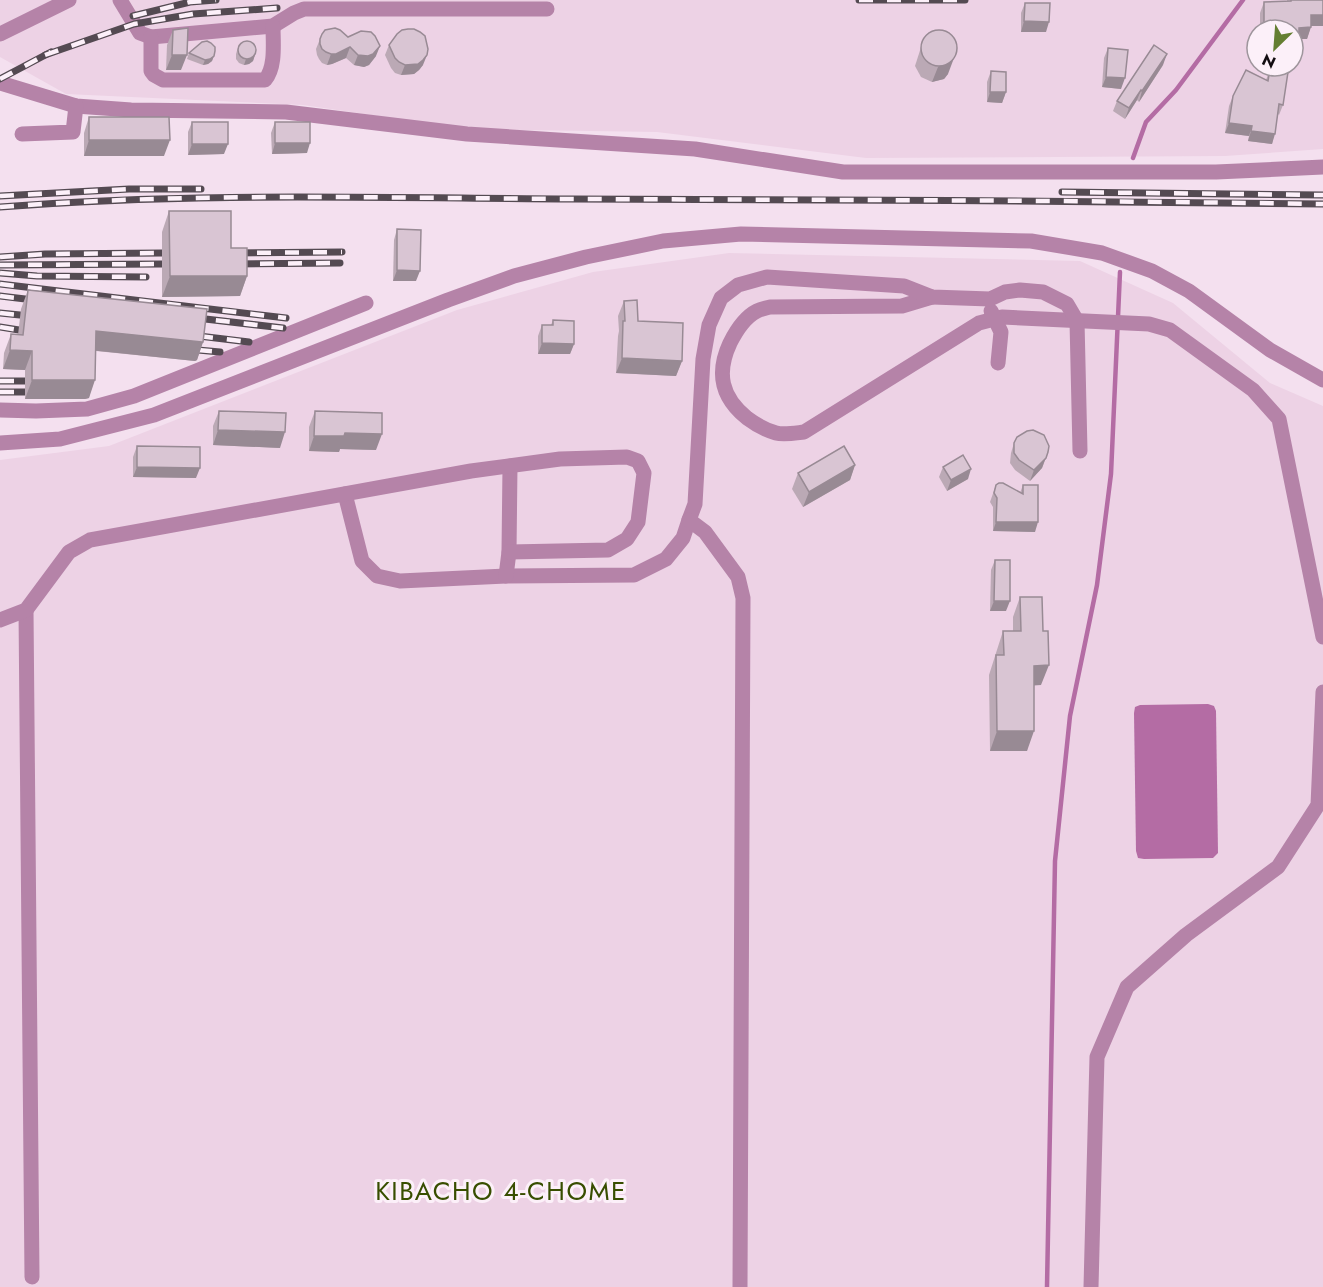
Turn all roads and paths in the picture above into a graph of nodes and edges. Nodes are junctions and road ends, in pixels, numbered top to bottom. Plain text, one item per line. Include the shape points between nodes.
1 (69, 0) edge
2 (120, 0) edge
3 (547, 9) dead end
4 (273, 26) junction
5 (0, 34) edge
6 (151, 37) junction
7 (0, 83) edge
8 (76, 106) junction
9 (22, 134) dead end
10 (1323, 167) edge
11 (932, 297) junction
12 (990, 299) junction
13 (366, 303) dead end
14 (994, 318) junction
15 (1077, 321) junction
16 (998, 363) dead end
17 (1323, 380) edge
18 (0, 410) edge
19 (0, 443) edge
20 (1080, 451) dead end
21 (510, 466) junction
22 (345, 494) junction
23 (689, 520) junction
24 (509, 552) junction
25 (506, 576) junction
26 (26, 610) junction
27 (0, 620) edge
28 (1323, 637) edge
29 (1323, 692) edge
30 (32, 1277) dead end
31 (740, 1287) edge
32 (1091, 1287) edge

1 - 5 street
2 - 6 street via 140,33
3 - 4 street via 304,9
4 - 6 street
4 - 6 street via 272,68 265,80 163,80 151,71
7 - 8 street
8 - 9 street via 73,132
8 - 10 street via 286,112 467,134 694,149 843,172 1216,172
11 - 12 street
11 - 14 street via 902,306 770,307 756,311 745,320 729,345 722,377 726,395 754,424 777,433 804,432 979,323
11 - 23 street via 904,286 768,277 738,285 721,298 709,325 703,359 695,504
12 - 14 street
12 - 15 street via 1020,290 1043,292 1067,304
13 - 18 street via 134,396 87,409
14 - 15 street
14 - 16 street via 1001,332
15 - 20 street
15 - 28 street via 1149,324 1170,330 1253,390 1279,420
17 - 19 street via 1270,350 1189,291 1152,270 1102,253 1031,241 741,234 663,241 514,276 154,415 60,439
21 - 22 street
21 - 24 street
21 - 24 street via 560,459 627,458 638,461 644,473 638,522 627,539 608,550
22 - 25 street via 362,561 376,576 400,581
22 - 26 street via 90,540 69,552
23 - 25 street via 683,538 666,559 634,575
23 - 31 street via 705,531 738,577 743,598
24 - 25 street
26 - 27 street
26 - 30 street
29 - 32 street via 1318,805 1278,867 1186,935 1127,987 1097,1057

